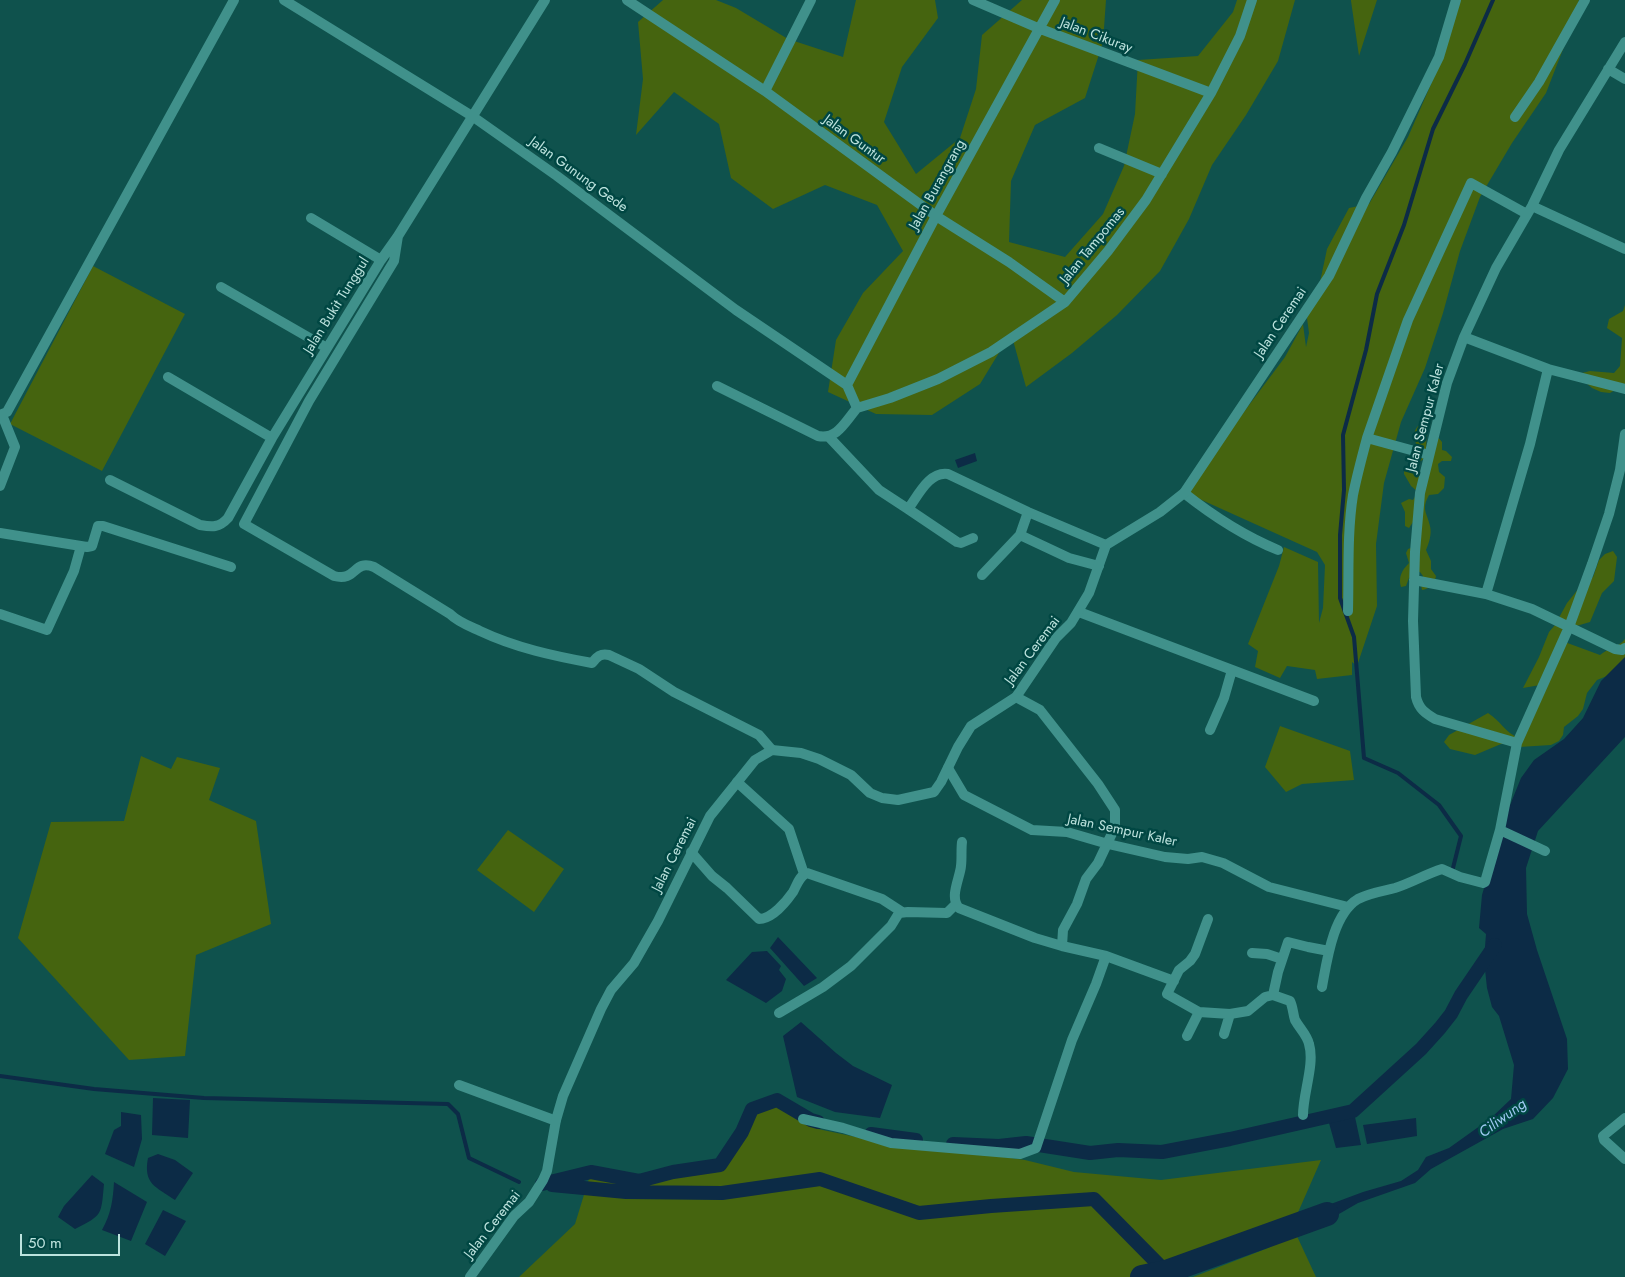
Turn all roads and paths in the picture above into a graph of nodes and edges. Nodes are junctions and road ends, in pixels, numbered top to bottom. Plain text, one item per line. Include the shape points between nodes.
1 (234, 0) edge
2 (284, 0) edge
3 (545, 0) edge
4 (627, 0) edge
5 (811, 0) edge
6 (973, 0) edge
7 (1055, 0) edge
8 (1252, 0) edge
9 (1456, 0) edge
10 (1586, 0) edge
11 (1038, 28) junction
12 (1625, 42) edge
13 (1608, 69) junction
14 (1625, 79) edge
15 (765, 91) junction
16 (1211, 93) junction
17 (472, 116) junction
18 (1515, 117) dead end
19 (1099, 148) dead end
20 (1162, 174) junction
21 (1529, 210) junction
22 (936, 216) junction
23 (311, 218) dead end
24 (398, 236) junction
25 (1625, 249) edge
26 (381, 260) junction
27 (221, 287) dead end
28 (1065, 302) junction
29 (1464, 338) junction
30 (327, 348) junction
31 (1548, 369) junction
32 (168, 377) dead end
33 (846, 385) junction
34 (717, 386) dead end
35 (1625, 389) edge
36 (857, 408) junction
37 (1, 415) edge
38 (1625, 434) edge
39 (272, 438) junction
40 (829, 438) junction
41 (1368, 438) junction
42 (1429, 455) junction
43 (110, 480) dead end
44 (0, 486) edge
45 (1184, 493) junction
46 (908, 509) junction
47 (1028, 512) junction
48 (0, 533) edge
49 (1020, 535) junction
50 (973, 538) dead end
51 (1106, 545) junction
52 (81, 546) junction
53 (1278, 550) dead end
54 (1099, 566) junction
55 (231, 567) dead end
56 (982, 575) dead end
57 (1414, 580) junction
58 (1486, 594) junction
59 (1348, 611) dead end
60 (1079, 612) junction
61 (0, 614) edge
62 (1569, 627) junction
63 (1625, 648) edge
64 (1232, 670) junction
65 (1016, 697) junction
66 (1314, 701) dead end
67 (1210, 730) dead end
68 (1517, 744) junction
69 (772, 750) junction
70 (948, 768) junction
71 (737, 782) junction
72 (1500, 831) junction
73 (962, 842) dead end
74 (1108, 844) junction
75 (1545, 851) dead end
76 (692, 852) junction
77 (804, 874) junction
78 (956, 904) junction
79 (1348, 907) junction
80 (902, 912) junction
81 (1208, 919) dead end
82 (1062, 946) junction
83 (1329, 950) junction
84 (1252, 954) dead end
85 (1106, 956) junction
86 (1282, 959) junction
87 (1174, 981) junction
88 (1322, 987) dead end
89 (1272, 996) junction
90 (1199, 1012) junction
91 (779, 1013) dead end
92 (1230, 1014) junction
93 (1224, 1034) dead end
94 (1187, 1036) dead end
95 (459, 1085) dead end
96 (1303, 1115) dead end
97 (1625, 1118) edge
98 (802, 1119) dead end
99 (556, 1120) junction
100 (1625, 1159) edge
101 (470, 1277) edge

1 - 37 street via 7,412
2 - 17 street, Jalan Gunung Gede
3 - 17 street, Jalan Bukit Tunggul
4 - 15 street, Jalan Guntur
5 - 15 street
6 - 11 street, Jalan Cikuray
7 - 11 street, Jalan Burangrang
8 - 16 street, Jalan Tampomas via 1240,36
9 - 45 street, Jalan Ceremai via 1439,57 1329,276
10 - 18 street
11 - 16 street, Jalan Cikuray
11 - 22 street, Jalan Burangrang
12 - 13 street, Jalan Sempur Kaler
13 - 14 street
13 - 21 street, Jalan Sempur Kaler via 1559,150
15 - 22 street, Jalan Guntur
16 - 20 street, Jalan Tampomas
17 - 24 street, Jalan Bukit Tunggul
17 - 33 street, Jalan Gunung Gede via 736,310
19 - 20 street
20 - 28 street, Jalan Tampomas via 1131,221
21 - 25 street
21 - 29 street, Jalan Sempur Kaler via 1496,268
21 - 41 street via 1471,183 1408,320
22 - 28 street, Jalan Guntur
22 - 33 street, Jalan Burangrang
23 - 26 street
24 - 26 street, Jalan Bukit Tunggul
24 - 69 street via 394,261 309,401 244,524 334,576 351,576 363,565 374,567 450,614 456,621 498,640 592,664 599,655 617,658 674,692 759,735
26 - 30 street, Jalan Bukit Tunggul
27 - 30 street
28 - 36 street, Jalan Tampomas via 991,352 930,382
29 - 31 street
29 - 42 street, Jalan Sempur Kaler via 1447,383
30 - 39 street, Jalan Bukit Tunggul
31 - 35 street
31 - 58 street via 1530,444
32 - 39 street
33 - 36 street
34 - 40 street via 818,436
36 - 40 street
37 - 44 street via 16,447
38 - 62 street via 1609,514
39 - 43 street, Jalan Bukit Tunggul via 228,518 216,527 200,524
40 - 46 street via 879,490
41 - 42 street
41 - 59 street via 1353,496
42 - 57 street, Jalan Sempur Kaler via 1420,493
45 - 51 street, Jalan Ceremai
45 - 53 street via 1209,513
46 - 47 street via 932,477 944,473
46 - 50 street via 957,542
47 - 49 street
47 - 51 street
48 - 52 street
49 - 54 street via 1069,558
49 - 56 street
51 - 54 street, Jalan Ceremai
52 - 55 street via 92,546 98,526 103,526
52 - 61 street via 74,570 47,630
54 - 60 street, Jalan Ceremai via 1090,593
57 - 58 street
57 - 68 street, Jalan Sempur Kaler via 1418,705 1435,719
58 - 62 street via 1532,609
60 - 64 street
60 - 65 street, Jalan Ceremai via 1056,638
62 - 63 street via 1615,649
62 - 68 street
64 - 66 street
64 - 67 street
65 - 70 street, Jalan Ceremai via 970,726
65 - 74 street via 1040,710 1116,810 1115,826
68 - 72 street
69 - 70 street, Jalan Ceremai via 801,753 819,759 851,775 870,793 898,800 934,792
69 - 71 street, Jalan Ceremai via 755,760
70 - 74 street, Jalan Sempur Kaler via 964,796 1020,826 1067,832
71 - 76 street, Jalan Ceremai via 710,816
71 - 77 street via 789,830
72 - 75 street
72 - 79 street via 1484,883 1442,869 1365,896
73 - 78 street
74 - 79 street, Jalan Sempur Kaler via 1165,857 1202,857 1223,863 1269,887
74 - 82 street via 1086,879 1063,930
76 - 77 street via 712,876 759,919 777,911
76 - 99 street, Jalan Ceremai via 634,963 611,990 601,1009 563,1096
77 - 80 street via 882,899
78 - 80 street via 947,914
78 - 82 street via 964,910
79 - 83 street
80 - 91 street via 851,966
81 - 87 street via 1195,954 1179,970
82 - 85 street
83 - 86 street via 1288,942
83 - 88 street
84 - 86 street
85 - 87 street
85 - 98 street via 1072,1040 1036,1148 1020,1154 891,1143
86 - 89 street
87 - 90 street via 1168,995
89 - 92 street via 1265,997 1248,1011
89 - 96 street via 1292,1004 1294,1017 1309,1044 1311,1056
90 - 92 street
90 - 94 street
92 - 93 street
95 - 99 street
97 - 100 street via 1605,1133 1604,1140
99 - 101 street, Jalan Ceremai via 544,1180

